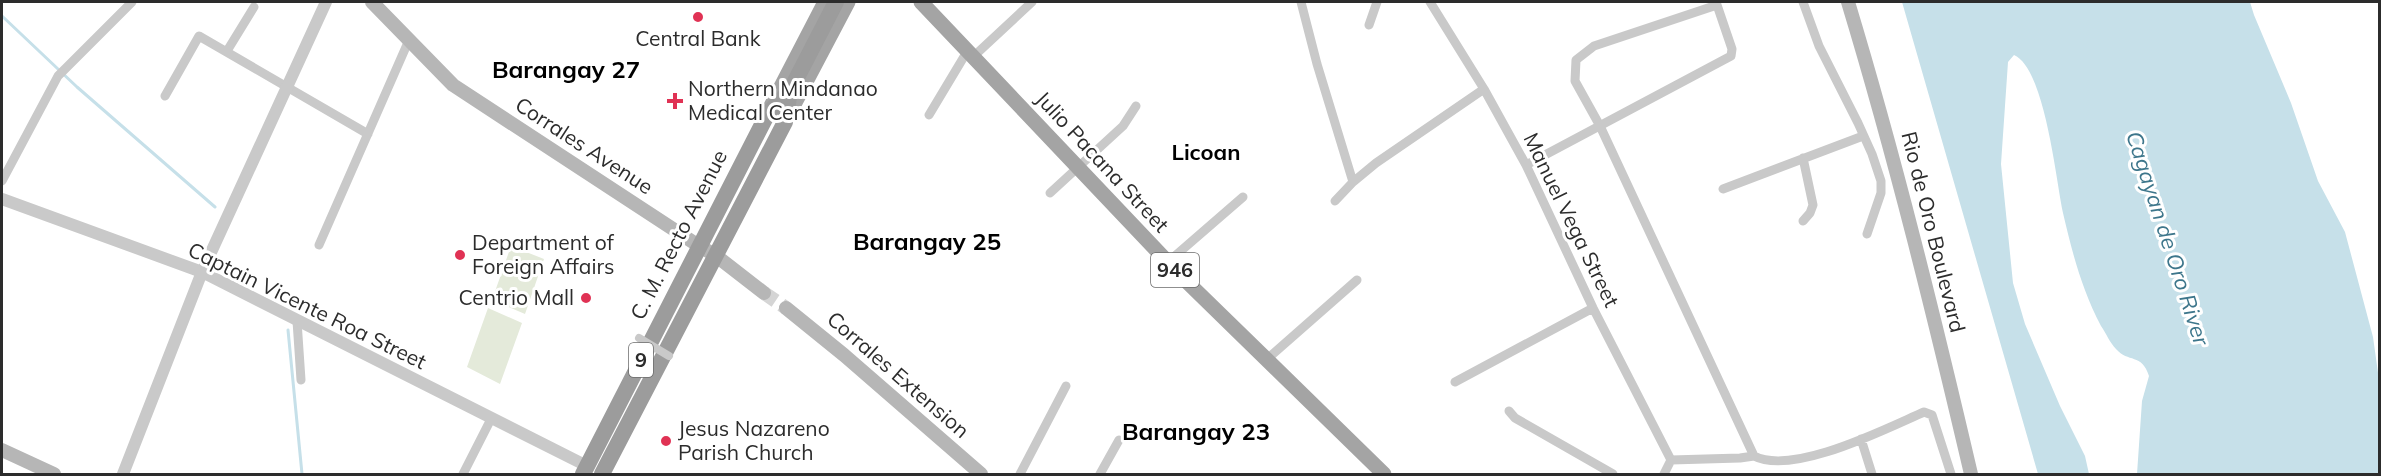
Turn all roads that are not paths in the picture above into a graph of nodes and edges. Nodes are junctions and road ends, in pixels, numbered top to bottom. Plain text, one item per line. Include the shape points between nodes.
1 (132, 2) edge
2 (326, 2) edge
3 (372, 2) edge
4 (848, 2) edge
5 (921, 2) edge
6 (1032, 2) edge
7 (1301, 2) edge
8 (1377, 2) edge
9 (1430, 2) edge
10 (1803, 2) edge
11 (1848, 2) edge
12 (1717, 3) edge
13 (831, 4) edge
14 (254, 7) dead end
15 (1369, 25) dead end
16 (409, 40) junction
17 (227, 51) junction
18 (971, 53) junction
19 (288, 87) junction
20 (1484, 89) junction
21 (790, 91) junction
22 (165, 96) dead end
23 (1136, 106) dead end
24 (768, 113) junction
25 (929, 115) dead end
26 (785, 122) junction
27 (1600, 126) junction
28 (368, 134) junction
29 (1863, 136) junction
30 (1803, 159) junction
31 (1526, 165) junction
32 (1077, 166) junction
33 (2, 181) edge
34 (1353, 182) junction
35 (1723, 189) dead end
36 (1050, 193) dead end
37 (1243, 197) dead end
38 (2, 199) edge
39 (1335, 201) dead end
40 (1803, 221) dead end
41 (1867, 234) dead end
42 (319, 245) dead end
43 (699, 246) junction
44 (715, 255) junction
45 (1168, 262) junction
46 (202, 272) junction
47 (1357, 280) dead end
48 (764, 293) tunnel mouth
49 (786, 308) tunnel mouth
50 (1593, 308) junction
51 (297, 321) junction
52 (639, 338) dead end
53 (669, 356) dead end
54 (1266, 360) junction
55 (302, 380) dead end
56 (1455, 382) dead end
57 (1066, 386) dead end
58 (1509, 411) dead end
59 (491, 418) junction
60 (1861, 439) junction
61 (1119, 440) dead end
62 (2, 450) edge
63 (1755, 456) junction
64 (1671, 460) junction
65 (585, 470) edge
66 (54, 474) edge
67 (123, 474) edge
68 (463, 474) edge
69 (602, 474) edge
70 (981, 474) edge
71 (1020, 474) edge
72 (1100, 474) edge
73 (1384, 474) edge
74 (1613, 474) edge
75 (1664, 474) edge
76 (1872, 474) edge
77 (1952, 474) edge
78 (1971, 474) edge

1 - 33 street via 60,73
2 - 19 street
3 - 16 main road, Corrales Avenue
4 - 26 main road, C. M. Recto Avenue / 9
5 - 18 main road, Julio Pacana Street / 946
6 - 18 street
7 - 34 street
8 - 15 street
9 - 20 street, Manuel Vega Street
10 - 29 street via 1819,46
11 - 78 main road, Rio de Oro Boulevard via 1904,201
12 - 27 street via 1731,56
12 - 27 street via 1594,46 1576,60 1575,81
13 - 21 highway, C. M. Recto Avenue / 9
13 - 24 main road, C. M. Recto Avenue / 9
14 - 17 street
16 - 28 street
16 - 43 main road, Corrales Avenue via 453,85
17 - 19 street
17 - 22 street via 200,36
18 - 25 street
18 - 32 main road, Julio Pacana Street / 946
19 - 28 street
19 - 46 street
20 - 31 street, Manuel Vega Street
20 - 34 street
21 - 24 highway, C. M. Recto Avenue / 9
21 - 26 highway, C. M. Recto Avenue / 9
23 - 32 street via 1123,126
24 - 43 highway, C. M. Recto Avenue / 9
26 - 44 highway, C. M. Recto Avenue / 9
27 - 31 street
27 - 63 street
28 - 42 street
29 - 30 street
29 - 41 street via 1881,182
30 - 35 street
30 - 40 street via 1813,205
31 - 50 street, Manuel Vega Street
32 - 36 street
32 - 45 main road, Julio Pacana Street / 946
34 - 39 street
37 - 45 street
38 - 46 street, Captain Vicente Roa Street
43 - 44 main road, Corrales Avenue
43 - 65 highway, C. M. Recto Avenue / 9
44 - 48 main road
44 - 69 highway, C. M. Recto Avenue / 9
45 - 54 main road, Julio Pacana Street / 946
46 - 51 street, Captain Vicente Roa Street
46 - 67 street
47 - 54 street
49 - 70 main road, Corrales Extension
50 - 56 street
50 - 64 street, Manuel Vega Street
51 - 55 street
51 - 59 street, Captain Vicente Roa Street
52 - 53 street, bridge
54 - 73 main road, Julio Pacana Street / 946
57 - 71 street
58 - 74 street
59 - 65 street, Captain Vicente Roa Street
59 - 68 street
60 - 63 street via 1808,459 1780,462
60 - 76 street
60 - 77 street via 1929,412
61 - 72 street
62 - 66 main road
63 - 64 street
64 - 75 street

